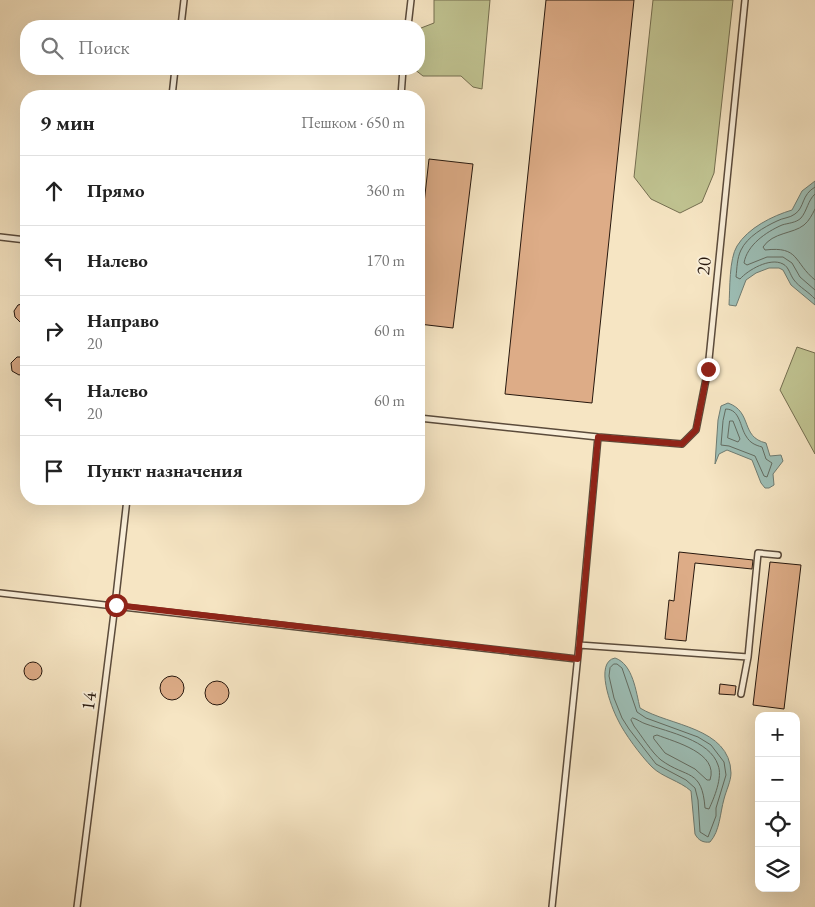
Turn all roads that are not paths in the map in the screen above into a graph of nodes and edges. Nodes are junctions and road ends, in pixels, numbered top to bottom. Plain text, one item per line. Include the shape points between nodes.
1 (184, 0) edge
2 (411, 0) edge
3 (745, 0) edge
4 (181, 20) edge
5 (409, 20) edge
6 (175, 75) edge
7 (403, 75) edge
8 (173, 90) edge
9 (402, 90) edge
10 (0, 237) edge
11 (20, 239) edge
12 (425, 419) edge
13 (598, 437) junction
14 (126, 505) edge
15 (778, 555) dead end
16 (0, 593) edge
17 (116, 605) junction
18 (579, 645) junction
19 (748, 656) junction
20 (578, 659) junction
21 (741, 694) dead end
22 (77, 907) edge
23 (552, 907) edge

1 - 4 lane
2 - 5 lane
3 - 13 lane, 20 / 20 via 708,369 696,430 682,444
6 - 8 lane
7 - 9 lane
10 - 11 lane
12 - 13 lane, 20
13 - 18 lane
14 - 17 lane, 14 / 14
15 - 19 lane via 758,553
16 - 17 lane
17 - 20 lane
17 - 22 lane, 14 / 14
18 - 19 lane
18 - 20 lane
19 - 21 lane
20 - 23 lane

